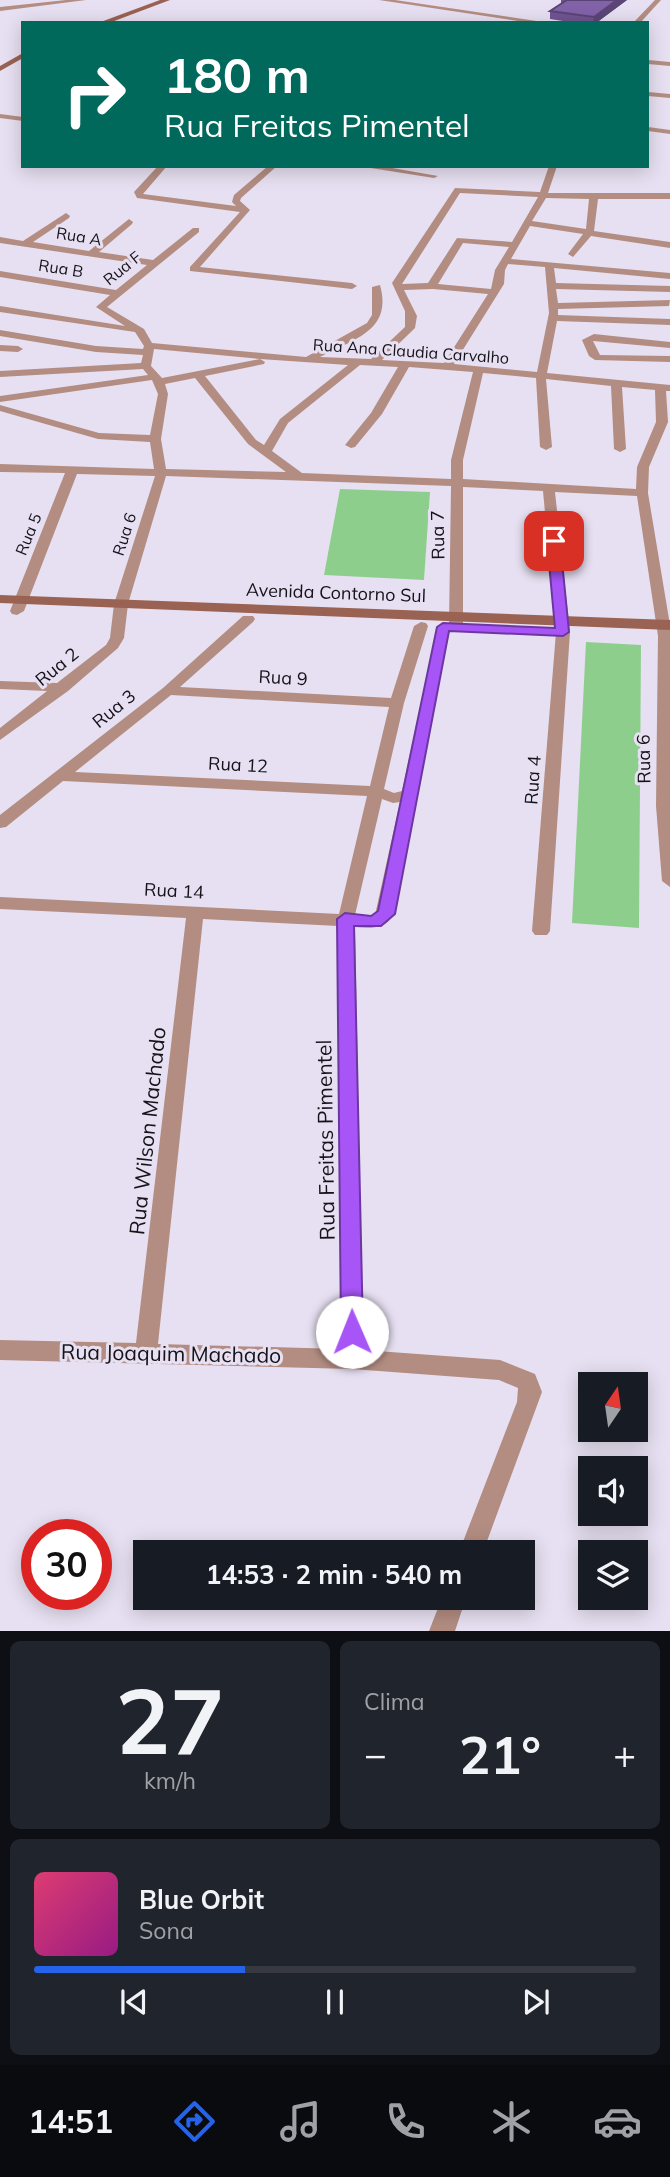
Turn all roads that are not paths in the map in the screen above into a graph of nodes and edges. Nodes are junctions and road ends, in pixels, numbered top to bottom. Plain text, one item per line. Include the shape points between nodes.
1 (83, 0) edge
2 (167, 0) edge
3 (382, 0) edge
4 (658, 0) edge
5 (0, 9) edge
6 (107, 21) edge
7 (533, 21) edge
8 (638, 21) edge
9 (21, 56) edge
10 (12, 61) junction
11 (21, 62) edge
12 (649, 62) edge
13 (670, 64) edge
14 (0, 69) edge
15 (649, 94) edge
16 (670, 96) edge
17 (21, 113) edge
18 (0, 116) edge
19 (12, 118) junction
20 (21, 119) edge
21 (649, 129) edge
22 (670, 132) edge
23 (161, 168) edge
24 (271, 168) edge
25 (376, 168) edge
26 (552, 168) edge
27 (434, 176) dead end
28 (543, 195) junction
29 (670, 196) edge
30 (594, 197) junction
31 (246, 210) junction
32 (66, 216) dead end
33 (129, 222) dead end
34 (526, 223) junction
35 (196, 230) dead end
36 (590, 231) junction
37 (0, 240) edge
38 (24, 244) junction
39 (514, 245) junction
40 (670, 246) edge
41 (91, 254) junction
42 (573, 254) dead end
43 (505, 261) junction
44 (152, 264) junction
45 (549, 265) junction
46 (0, 274) edge
47 (670, 276) edge
48 (352, 286) dead end
49 (433, 286) junction
50 (551, 286) junction
51 (377, 287) dead end
52 (397, 287) junction
53 (670, 289) edge
54 (494, 292) junction
55 (118, 293) junction
56 (668, 303) edge
57 (0, 309) edge
58 (553, 312) junction
59 (670, 323) edge
60 (141, 332) junction
61 (0, 334) edge
62 (670, 345) edge
63 (0, 348) edge
64 (18, 349) dead end
65 (148, 349) junction
66 (281, 358) junction
67 (670, 359) edge
68 (308, 360) junction
69 (358, 362) junction
70 (374, 362) junction
71 (406, 363) junction
72 (146, 366) junction
73 (447, 367) junction
74 (479, 370) junction
75 (0, 374) edge
76 (199, 376) junction
77 (541, 377) junction
78 (156, 380) junction
79 (617, 383) junction
80 (665, 387) edge
81 (0, 399) edge
82 (0, 408) edge
83 (155, 439) junction
84 (351, 445) dead end
85 (546, 447) dead end
86 (620, 449) dead end
87 (265, 452) junction
88 (0, 468) edge
89 (72, 471) junction
90 (162, 474) junction
91 (298, 475) junction
92 (455, 483) junction
93 (549, 488) junction
94 (642, 493) junction
95 (0, 599) edge
96 (19, 605) junction
97 (0, 610) edge
98 (120, 610) junction
99 (248, 620) junction
100 (452, 624) junction
101 (421, 626) junction
102 (562, 626) junction
103 (667, 631) edge
104 (0, 685) edge
105 (63, 688) junction
106 (168, 691) junction
107 (397, 703) junction
108 (666, 713) edge
109 (0, 735) edge
110 (62, 776) junction
111 (376, 791) junction
112 (410, 794) junction
113 (667, 806) edge
114 (0, 824) edge
115 (670, 881) edge
116 (0, 903) edge
117 (195, 913) junction
118 (345, 919) junction
119 (541, 931) dead end
120 (0, 1350) edge
121 (146, 1353) junction
122 (352, 1359) junction
123 (476, 1540) edge
124 (450, 1610) edge
125 (442, 1631) edge

1 - 5 street
2 - 6 street
3 - 7 street
4 - 8 street
9 - 10 street
10 - 11 street
10 - 14 street
12 - 13 street
15 - 16 street
17 - 19 street
18 - 19 street
19 - 20 street
21 - 22 street
23 - 31 street via 138,192 140,196
24 - 31 street via 236,199
25 - 27 street
26 - 28 street
28 - 30 street
28 - 34 street
28 - 52 street via 456,191
29 - 30 street
30 - 36 street
31 - 48 street via 193,270
32 - 38 street
33 - 41 street
34 - 36 street
34 - 39 street
35 - 44 street, Rua F
36 - 40 street
36 - 42 street
37 - 38 street, Rua A
38 - 41 street, Rua A
39 - 43 street
39 - 49 street via 459,240
41 - 44 street, Rua A
43 - 45 street
43 - 54 street
44 - 55 street, Rua F
45 - 47 street
45 - 50 street
46 - 55 street, Rua B
49 - 52 street
49 - 54 street
50 - 53 street
50 - 58 street
51 - 68 street via 377,316 370,325
52 - 70 street via 413,323
54 - 73 street
55 - 60 street, Rua F via 101,309
56 - 58 street
57 - 60 street
58 - 59 street
58 - 77 street
60 - 65 street
61 - 65 street, Rua Ana Claudia Carvalho via 96,349
62 - 67 street via 587,340 599,358
63 - 64 street
65 - 66 street, Rua Ana Claudia Carvalho
65 - 72 street
66 - 68 street, Rua Ana Claudia Carvalho
66 - 76 street
68 - 69 street, Rua Ana Claudia Carvalho
69 - 70 street, Rua Ana Claudia Carvalho
69 - 87 street via 284,421
70 - 71 street, Rua Ana Claudia Carvalho
71 - 73 street, Rua Ana Claudia Carvalho
71 - 84 street
72 - 75 street
72 - 78 street
73 - 74 street, Rua Ana Claudia Carvalho
74 - 77 street, Rua Ana Claudia Carvalho
74 - 92 street, Rua 7
76 - 78 street
76 - 87 street
77 - 79 street, Rua Ana Claudia Carvalho
77 - 85 street
78 - 81 street
78 - 83 street via 163,394
79 - 80 street, Rua Ana Claudia Carvalho
79 - 86 street
80 - 94 street, Rua 6 via 662,422 643,467
82 - 83 street via 97,436
83 - 90 street
87 - 91 street
88 - 89 street
89 - 90 street
89 - 96 street, Rua 5
90 - 91 street
90 - 98 street, Rua 6
91 - 92 street
92 - 93 street
92 - 100 street, Rua 7
93 - 94 street
93 - 102 street, Rua 4
94 - 103 street, Rua 6
95 - 96 street, Avenida Contorno Sul
96 - 97 street, Avenida Contorno Sul
96 - 98 street, Avenida Contorno Sul
98 - 99 street, Avenida Contorno Sul
98 - 100 street, Avenida Contorno Sul
98 - 105 street, Rua 2 via 117,638 111,648
99 - 101 street, Avenida Contorno Sul
99 - 106 street, Rua 3
100 - 101 street, Avenida Contorno Sul
100 - 102 street, Avenida Contorno Sul
100 - 112 street
101 - 107 street, Rua Freitas Pimentel
102 - 103 street, Avenida Contorno Sul
102 - 119 street, Rua 4
103 - 108 street, Rua 6
104 - 105 street
105 - 109 street, Rua 2
106 - 107 street, Rua 9
106 - 110 street, Rua 3
107 - 111 street, Rua Freitas Pimentel
108 - 113 street, Rua 6
110 - 111 street, Rua 12
110 - 114 street, Rua 3
111 - 112 street, Rua 12 via 393,798
111 - 118 street, Rua Freitas Pimentel
112 - 118 street via 386,914 374,922
113 - 115 street, Rua 6
116 - 117 street, Rua 14
117 - 118 street, Rua 14
117 - 121 street, Rua Wilson Machado
118 - 122 street, Rua Freitas Pimentel
120 - 121 street, Rua Joaquim Machado
121 - 122 street, Rua Joaquim Machado
122 - 123 street, Rua Joaquim Machado via 500,1370 527,1381 528,1402
124 - 125 street

